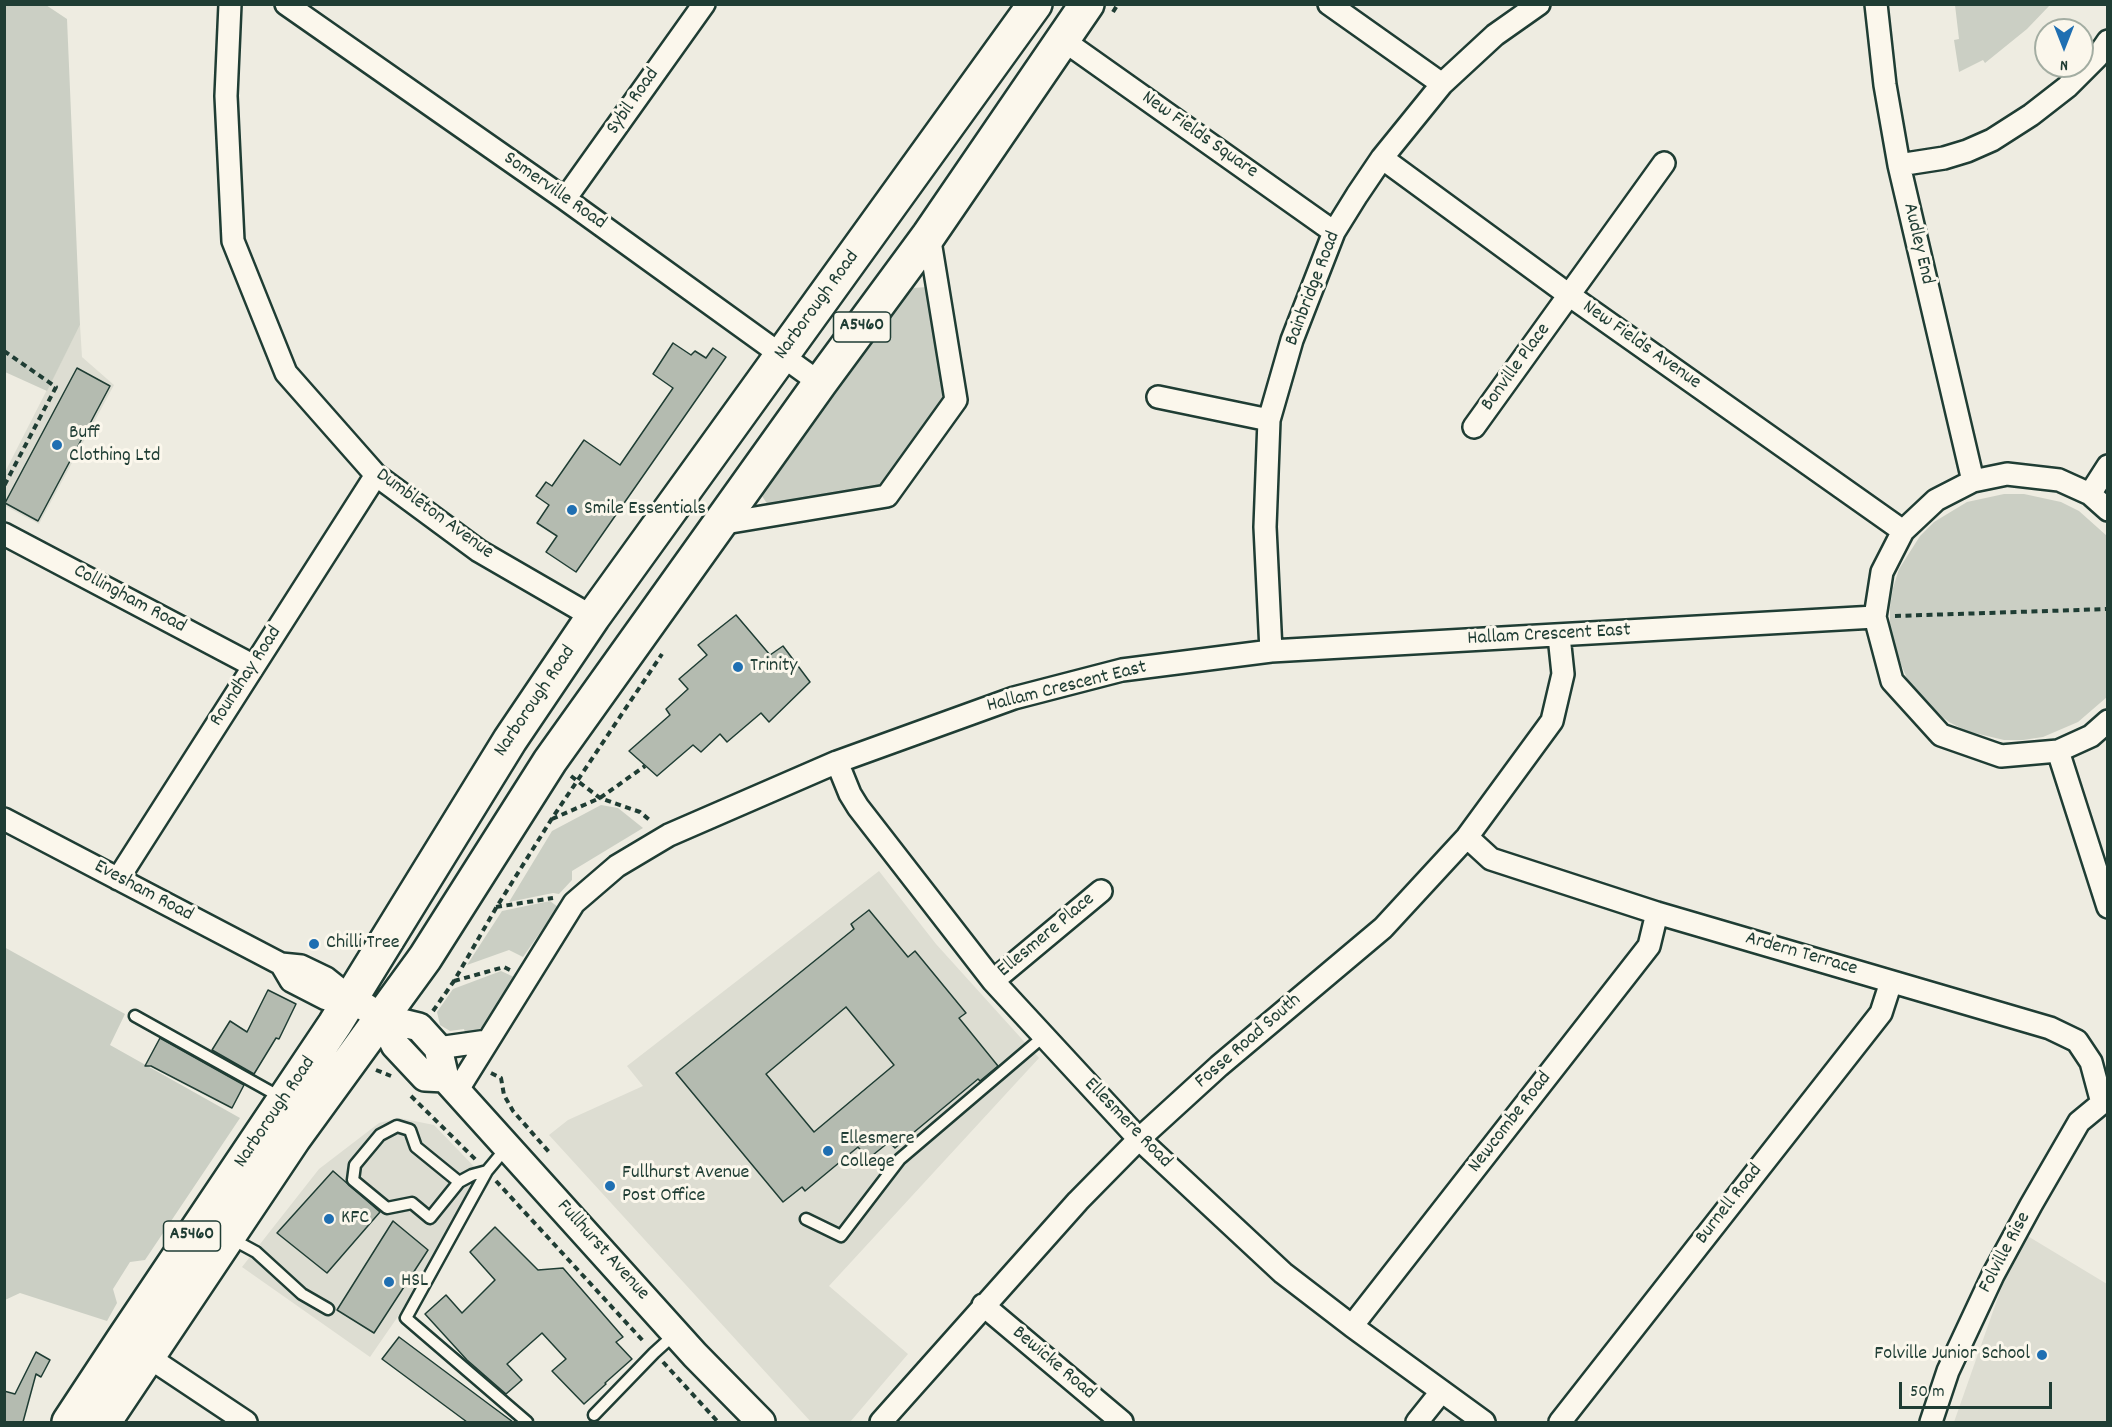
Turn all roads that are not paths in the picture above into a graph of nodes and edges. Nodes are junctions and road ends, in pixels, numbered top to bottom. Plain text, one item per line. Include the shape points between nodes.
1 (230, 4) edge
2 (286, 4) edge
3 (704, 4) edge
4 (1035, 4) edge
5 (1087, 4) edge
6 (1329, 4) edge
7 (1539, 4) edge
8 (1876, 4) edge
9 (1063, 40) junction
10 (2108, 41) edge
11 (1442, 84) junction
12 (1382, 158) junction
13 (1664, 163) dead end
14 (1899, 165) junction
15 (566, 199) junction
16 (1334, 232) junction
17 (929, 235) junction
18 (1569, 295) junction
19 (782, 356) junction
20 (820, 383) junction
21 (1158, 396) dead end
22 (1269, 420) junction
23 (1474, 427) dead end
24 (2108, 466) edge
25 (376, 475) junction
26 (1972, 481) junction
27 (2090, 494) junction
28 (2108, 510) edge
29 (719, 524) junction
30 (1903, 531) junction
31 (4, 534) edge
32 (593, 617) junction
33 (1875, 617) junction
34 (1558, 636) junction
35 (1271, 651) junction
36 (254, 666) junction
37 (2108, 721) edge
38 (2058, 751) junction
39 (837, 762) junction
40 (4, 819) edge
41 (1467, 837) junction
42 (118, 879) junction
43 (1101, 891) dead end
44 (2108, 907) edge
45 (1657, 913) junction
46 (993, 981) junction
47 (1891, 982) junction
48 (351, 998) junction
49 (135, 1016) dead end
50 (382, 1018) junction
51 (1043, 1037) junction
52 (487, 1041) junction
53 (438, 1048) junction
54 (451, 1084) junction
55 (285, 1099) junction
56 (2105, 1102) edge
57 (1139, 1139) junction
58 (507, 1147) junction
59 (487, 1171) junction
60 (459, 1182) junction
61 (806, 1219) dead end
62 (228, 1237) junction
63 (983, 1305) junction
64 (328, 1309) dead end
65 (1352, 1326) junction
66 (676, 1333) junction
67 (135, 1348) junction
68 (1441, 1392) junction
69 (594, 1415) dead end
70 (69, 1422) edge
71 (104, 1422) edge
72 (246, 1422) edge
73 (527, 1422) edge
74 (761, 1422) edge
75 (880, 1422) edge
76 (1122, 1422) edge
77 (1418, 1422) edge
78 (1484, 1422) edge
79 (1560, 1422) edge
80 (1931, 1422) edge

1 - 25 street, Dumbleton Avenue via 226,96 233,241 286,373
2 - 15 street, Somerville Road
3 - 15 street, Sybil Road
4 - 19 main road, Narborough Road / A5460
5 - 9 main road, Narborough Road / A5460
6 - 11 street
7 - 11 street, Bainbridge Road via 1495,35
8 - 14 street, Audley End
9 - 16 street, New Fields Square
9 - 17 main road, Narborough Road / A5460
10 - 14 street via 2067,87 1992,140 1944,158
11 - 12 street, Bainbridge Road
12 - 16 street, Bainbridge Road
12 - 18 street, New Fields Avenue
13 - 18 street, Bonville Place
14 - 26 street, Audley End
15 - 19 street, Somerville Road
16 - 22 street, Bainbridge Road via 1292,340
17 - 20 main road, Narborough Road / A5460
17 - 29 street via 956,400 887,496
18 - 23 street, Bonville Place
18 - 30 street, New Fields Avenue
19 - 20 street, Somerville Road
19 - 32 main road, Narborough Road / A5460
20 - 29 main road, Narborough Road / A5460
21 - 22 street
22 - 35 street, Bainbridge Road via 1265,526
24 - 27 street
25 - 32 street, Dumbleton Avenue via 479,551
25 - 36 street, Roundhay Road
26 - 27 street via 2007,474 2059,480
26 - 30 street via 1936,500
27 - 28 street
29 - 50 main road, Narborough Road / A5460 via 550,761 425,958
30 - 33 street via 1882,572
31 - 36 street, Collingham Road
32 - 48 main road, Narborough Road / A5460 via 510,740
33 - 34 street, Hallam Crescent East
33 - 38 street via 1892,681 1941,735 2001,756
34 - 35 street, Hallam Crescent East
34 - 41 street, Fosse Road South via 1563,674 1552,721
35 - 39 street, Hallam Crescent East via 1111,672 1014,698
36 - 42 street, Roundhay Road
37 - 38 street via 2091,736
38 - 44 street
39 - 46 street, Ellesmere Road via 858,807
39 - 52 street, Hallam Crescent East via 669,835 617,866 574,903
40 - 42 street, Evesham Road
41 - 45 street, Ardern Terrace via 1491,859
41 - 57 street, Fosse Road South via 1383,928
42 - 48 street, Evesham Road via 281,964 301,966 326,978
43 - 46 street, Ellesmere Place
45 - 47 street, Ardern Terrace
45 - 65 street, Newcombe Road via 1649,946
46 - 51 street, Ellesmere Road
47 - 56 street, Ardern Terrace via 2050,1028 2077,1041 2091,1062
47 - 79 street, Burnell Road via 1881,1013
48 - 50 street
48 - 55 main road, Narborough Road / A5460
49 - 55 lane
50 - 53 street via 419,1027
50 - 54 street via 395,1045 425,1077
50 - 62 main road, Narborough Road / A5460
51 - 57 street, Ellesmere Road
51 - 61 lane via 900,1159 841,1236
52 - 53 street
52 - 54 street, Hallam Crescent East via 474,1063
53 - 54 street, Fullhurst Avenue
54 - 58 street, Fullhurst Avenue
55 - 67 main road, Narborough Road / A5460
56 - 80 street, Folville Rise via 2079,1122 1993,1275 1948,1371
57 - 63 street, Fosse Road South
57 - 65 street, Ellesmere Road via 1283,1273
58 - 59 lane
58 - 66 street, Fullhurst Avenue
59 - 60 lane
59 - 73 lane via 406,1318
60 - 60 lane via 416,1147 410,1131 397,1126 380,1135 355,1165 353,1179 387,1208 412,1203 430,1218
62 - 64 lane via 256,1252 303,1294
62 - 67 main road, Narborough Road / A5460
63 - 75 street, Fosse Road South
63 - 76 street, Bewicke Road
65 - 68 street, Ellesmere Road
66 - 69 lane
66 - 74 street, Fullhurst Avenue
67 - 70 main road, Narborough Road / A5460
67 - 71 main road, Narborough Road / A5460
67 - 72 street
68 - 77 street
68 - 78 street, Ellesmere Road

